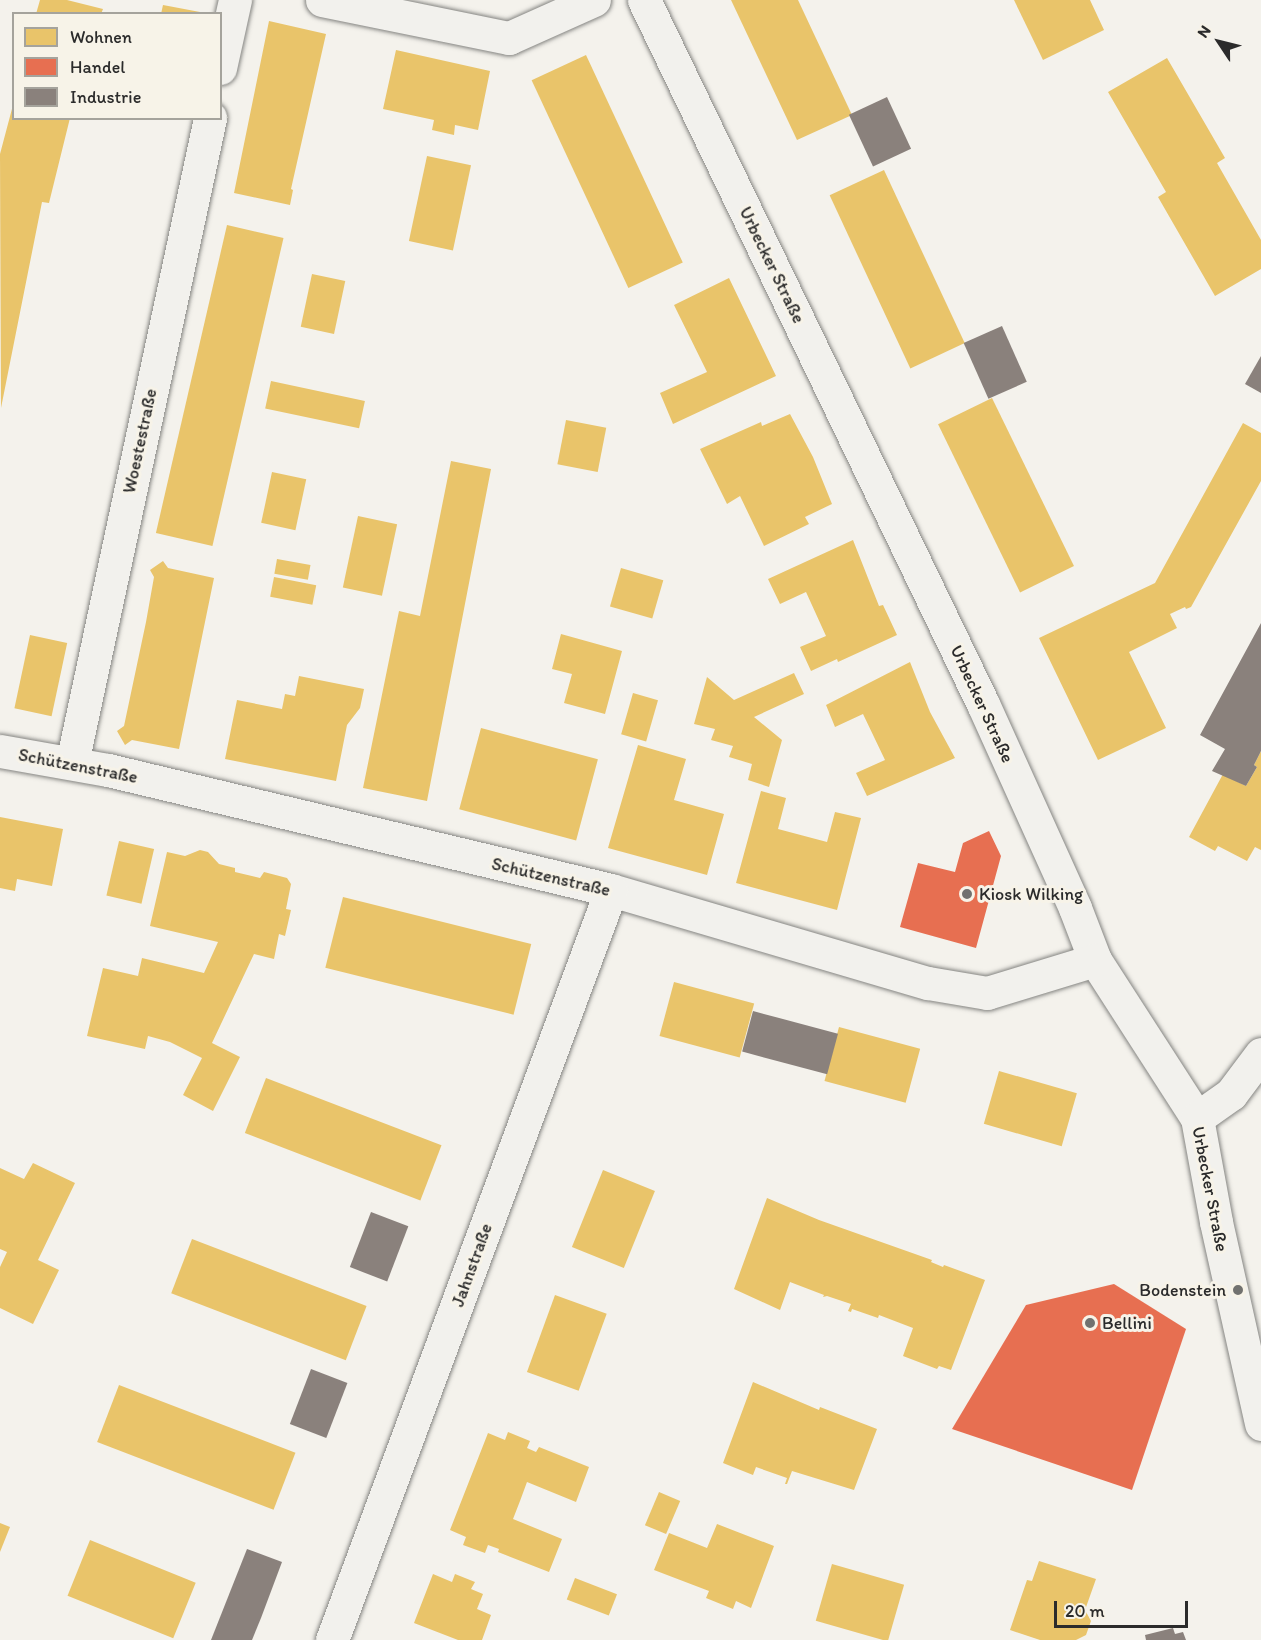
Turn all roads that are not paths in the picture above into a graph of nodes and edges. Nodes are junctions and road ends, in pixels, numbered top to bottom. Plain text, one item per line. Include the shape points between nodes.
1 (235, 0) edge
2 (322, 0) edge
3 (594, 0) edge
4 (644, 0) edge
5 (222, 59) edge
6 (210, 120) edge
7 (0, 751) edge
8 (72, 763) junction
9 (611, 890) junction
10 (1095, 960) junction
11 (1261, 1054) edge
12 (1197, 1119) junction
13 (1261, 1424) edge
14 (332, 1640) edge

1 - 5 street
2 - 3 street via 509,38
4 - 10 street, Urbecker Straße via 983,704
6 - 8 street, Woestestraße
7 - 8 street, Schützenstraße
8 - 9 street, Schützenstraße
9 - 10 street, Schützenstraße via 928,983 987,993
9 - 14 street, Jahnstraße
10 - 12 street, Urbecker Straße
11 - 12 street via 1231,1094
12 - 13 street, Urbecker Straße

